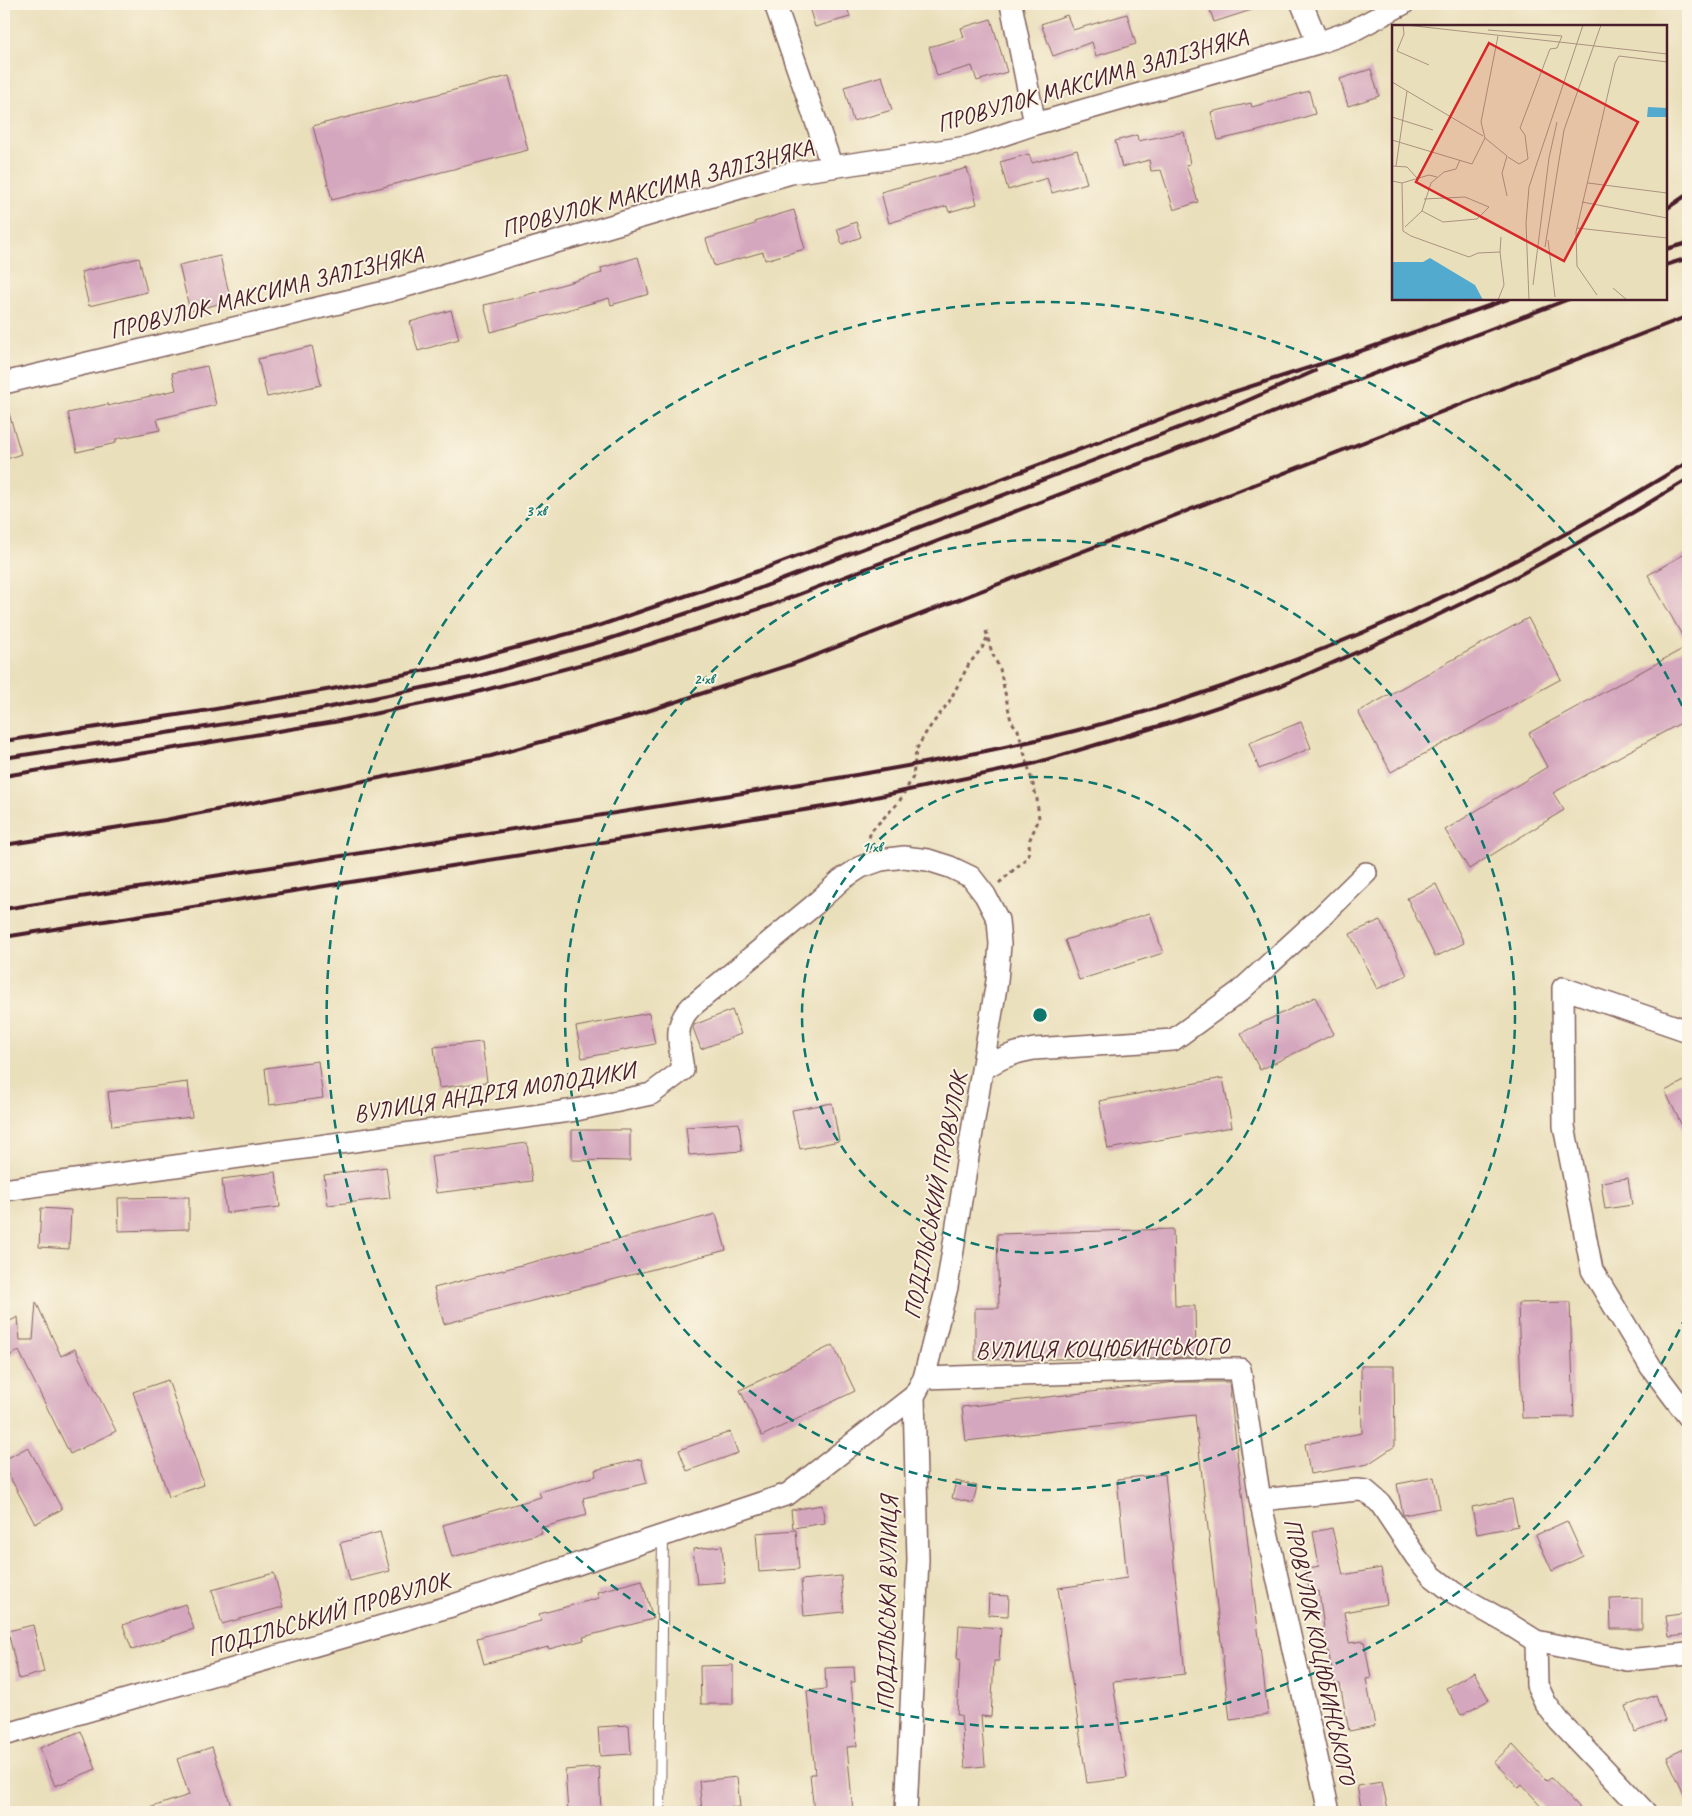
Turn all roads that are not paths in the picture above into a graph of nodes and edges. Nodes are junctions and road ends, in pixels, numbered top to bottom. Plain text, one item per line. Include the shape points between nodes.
1 (775, 4) edge
2 (1011, 4) edge
3 (1302, 4) edge
4 (1403, 4) edge
5 (1318, 43) junction
6 (1035, 124) junction
7 (832, 167) junction
8 (4, 383) edge
9 (1366, 873) dead end
10 (1688, 1032) edge
11 (982, 1070) junction
12 (4, 1190) edge
13 (924, 1378) junction
14 (914, 1396) junction
15 (1688, 1416) edge
16 (1260, 1500) junction
17 (663, 1536) junction
18 (1536, 1641) junction
19 (1688, 1654) edge
20 (4, 1735) edge
21 (660, 1811) dead end
22 (906, 1812) edge
23 (1329, 1812) edge
24 (1644, 1812) edge

1 - 7 street
2 - 6 street
3 - 5 street
4 - 5 street, ПРОВУЛОК МАКСИМА ЗАЛІЗНЯКА via 1352,31
5 - 6 street, ПРОВУЛОК МАКСИМА ЗАЛІЗНЯКА
6 - 7 street, ПРОВУЛОК МАКСИМА ЗАЛІЗНЯКА via 967,147
7 - 8 street, ПРОВУЛОК МАКСИМА ЗАЛІЗНЯКА via 791,174 389,292
9 - 11 street, ПОДІЛЬСЬКИЙ ПРОВУЛОК via 1239,992 1173,1040 1034,1049 1012,1053
10 - 15 street via 1563,988 1564,1126 1592,1270 1651,1367
11 - 12 street, ВУЛИЦЯ АНДРІЯ МОЛОДИКИ via 1000,944 998,920 971,877 928,860 904,857 861,867 841,880 683,1016 678,1027 683,1070 651,1094 576,1110
11 - 13 street, ПОДІЛЬСЬКИЙ ПРОВУЛОК via 947,1287
13 - 14 street, ПОДІЛЬСЬКИЙ ПРОВУЛОК
13 - 16 street, ВУЛИЦЯ КОЦЮБИНСЬКОГО via 1240,1370
14 - 17 street, ПОДІЛЬСЬКИЙ ПРОВУЛОК via 788,1494
14 - 22 street, ПОДІЛЬСЬКА ВУЛИЦЯ via 918,1560
16 - 18 street via 1348,1490 1366,1491 1380,1503 1432,1576 1454,1593
16 - 23 street, ПРОВУЛОК КОЦЮБИНСЬКОГО
17 - 20 street, ПОДІЛЬСЬКИЙ ПРОВУЛОК via 448,1608
17 - 21 lane
18 - 19 street via 1627,1660
18 - 24 street via 1537,1685 1546,1704

